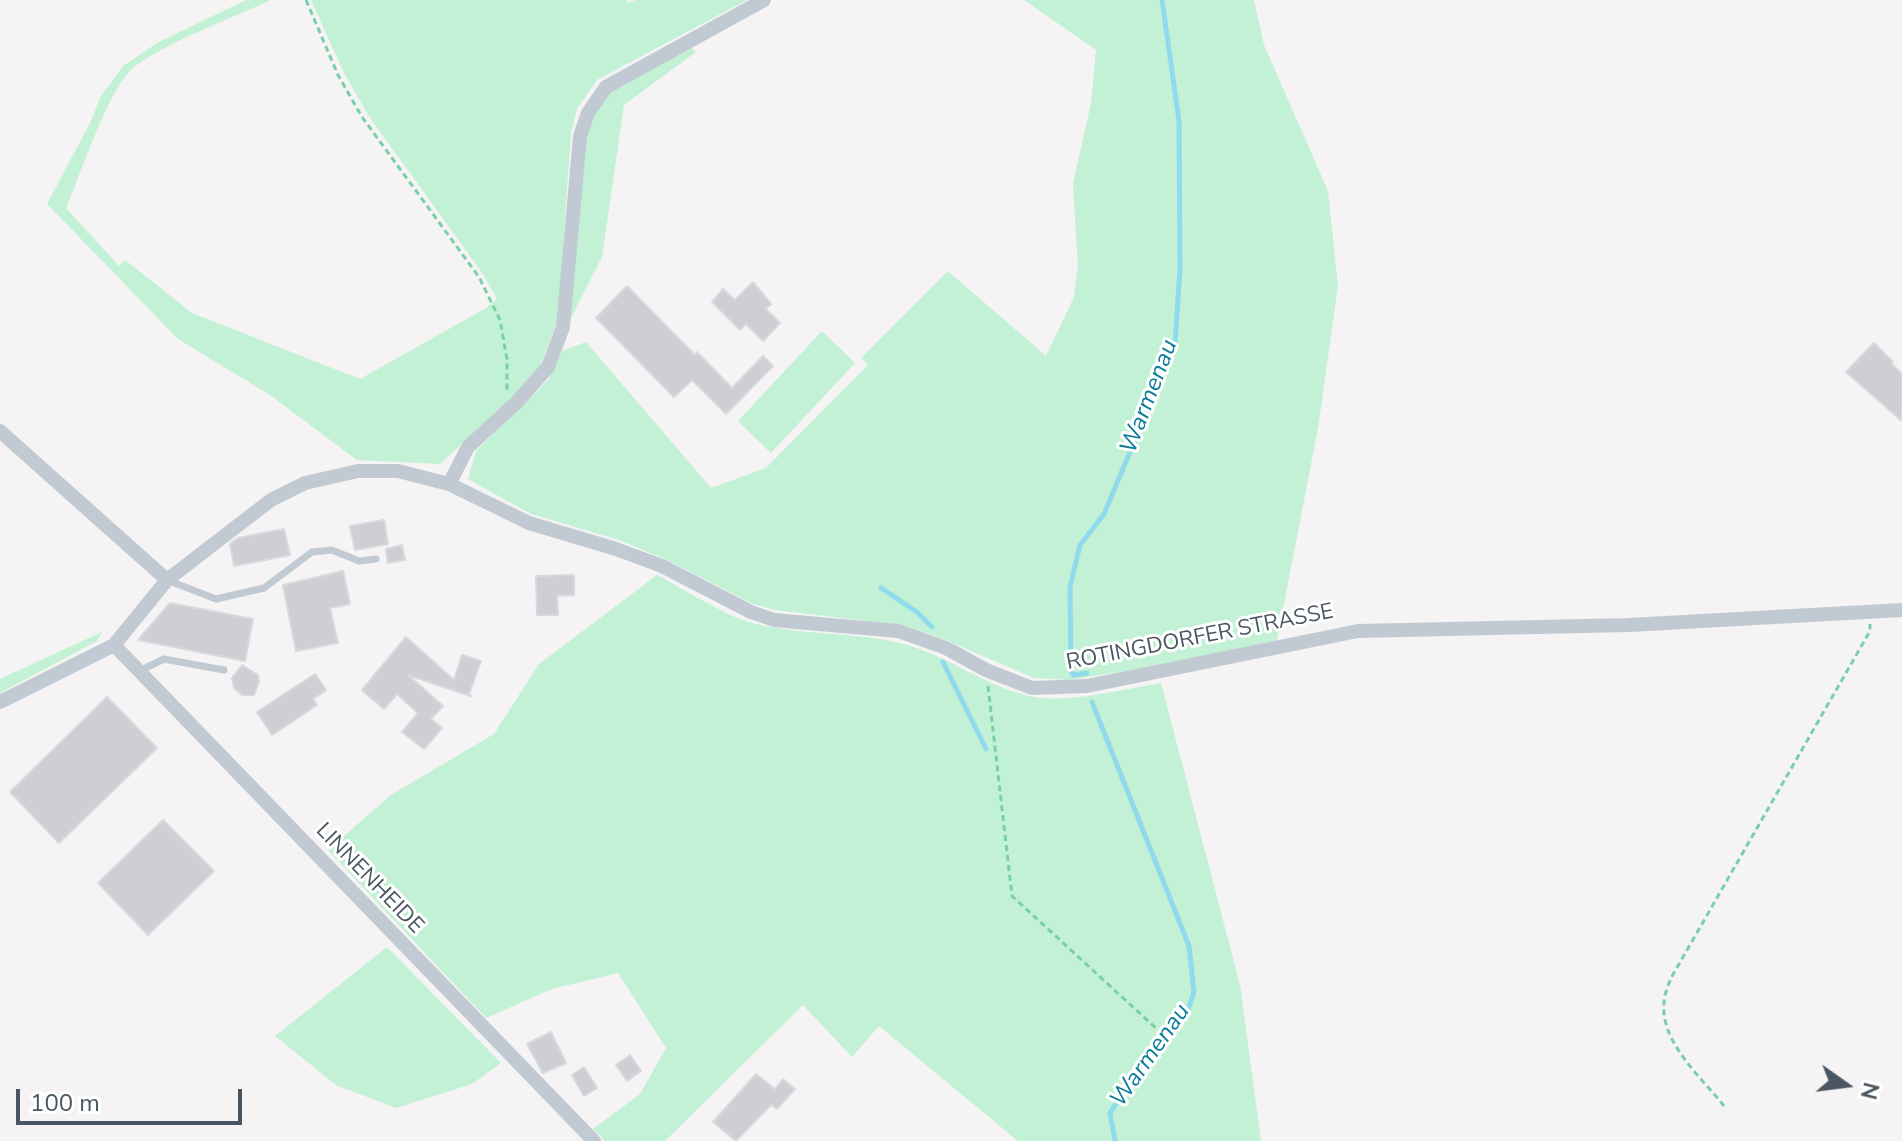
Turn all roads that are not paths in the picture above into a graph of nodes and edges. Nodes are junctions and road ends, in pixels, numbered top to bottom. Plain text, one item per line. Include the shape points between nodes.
1 (764, 0) edge
2 (0, 431) edge
3 (449, 484) junction
4 (376, 559) dead end
5 (167, 580) junction
6 (1902, 610) edge
7 (114, 645) junction
8 (224, 670) dead end
9 (139, 671) junction
10 (0, 702) edge
11 (594, 1141) edge

1 - 3 street via 606,87 588,113 580,136 565,321 548,367 468,447
2 - 5 street
3 - 5 street, ROTINGDORFER STRASSE via 398,471 358,471 305,483 271,500
3 - 6 street, ROTINGDORFER STRASSE via 529,523 662,566 751,612 774,620 898,631 1032,688 1087,686 1358,631 1629,625
4 - 5 lane via 359,561 332,550 312,552 264,588 216,599
5 - 7 street, ROTINGDORFER STRASSE
7 - 9 street, LINNENHEIDE
7 - 10 street
8 - 9 lane via 164,659
9 - 11 street, LINNENHEIDE

